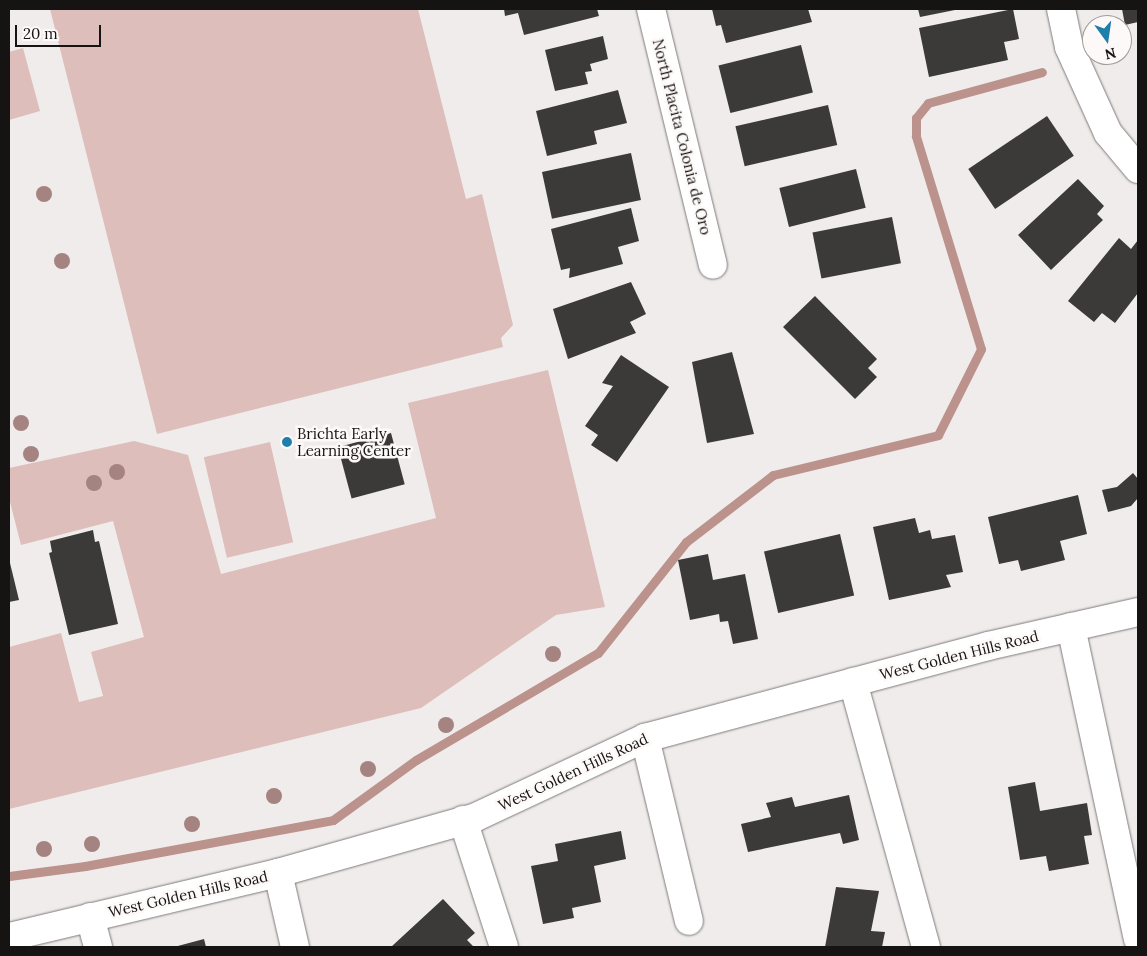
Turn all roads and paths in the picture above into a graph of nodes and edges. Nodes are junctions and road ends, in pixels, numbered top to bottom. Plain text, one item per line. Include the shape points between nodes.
1 (651, 9) edge
2 (1061, 9) edge
3 (1138, 169) edge
4 (712, 265) dead end
5 (1138, 612) edge
6 (1071, 627) junction
7 (853, 682) junction
8 (645, 738) junction
9 (463, 820) junction
10 (278, 873) junction
11 (90, 917) junction
12 (689, 921) dead end
13 (9, 937) edge
14 (1138, 938) edge
15 (98, 947) edge
16 (295, 947) edge
17 (504, 947) edge
18 (926, 947) edge

1 - 4 street, North Placita Colonia de Oro
2 - 3 street via 1069,47 1108,133
5 - 6 street, West Golden Hills Road
6 - 7 street, West Golden Hills Road
6 - 14 street
7 - 8 street, West Golden Hills Road
7 - 18 street
8 - 9 street, West Golden Hills Road
8 - 12 street
9 - 10 street, West Golden Hills Road
9 - 17 street
10 - 11 street, West Golden Hills Road
10 - 16 street
11 - 13 street, West Golden Hills Road
11 - 15 street

